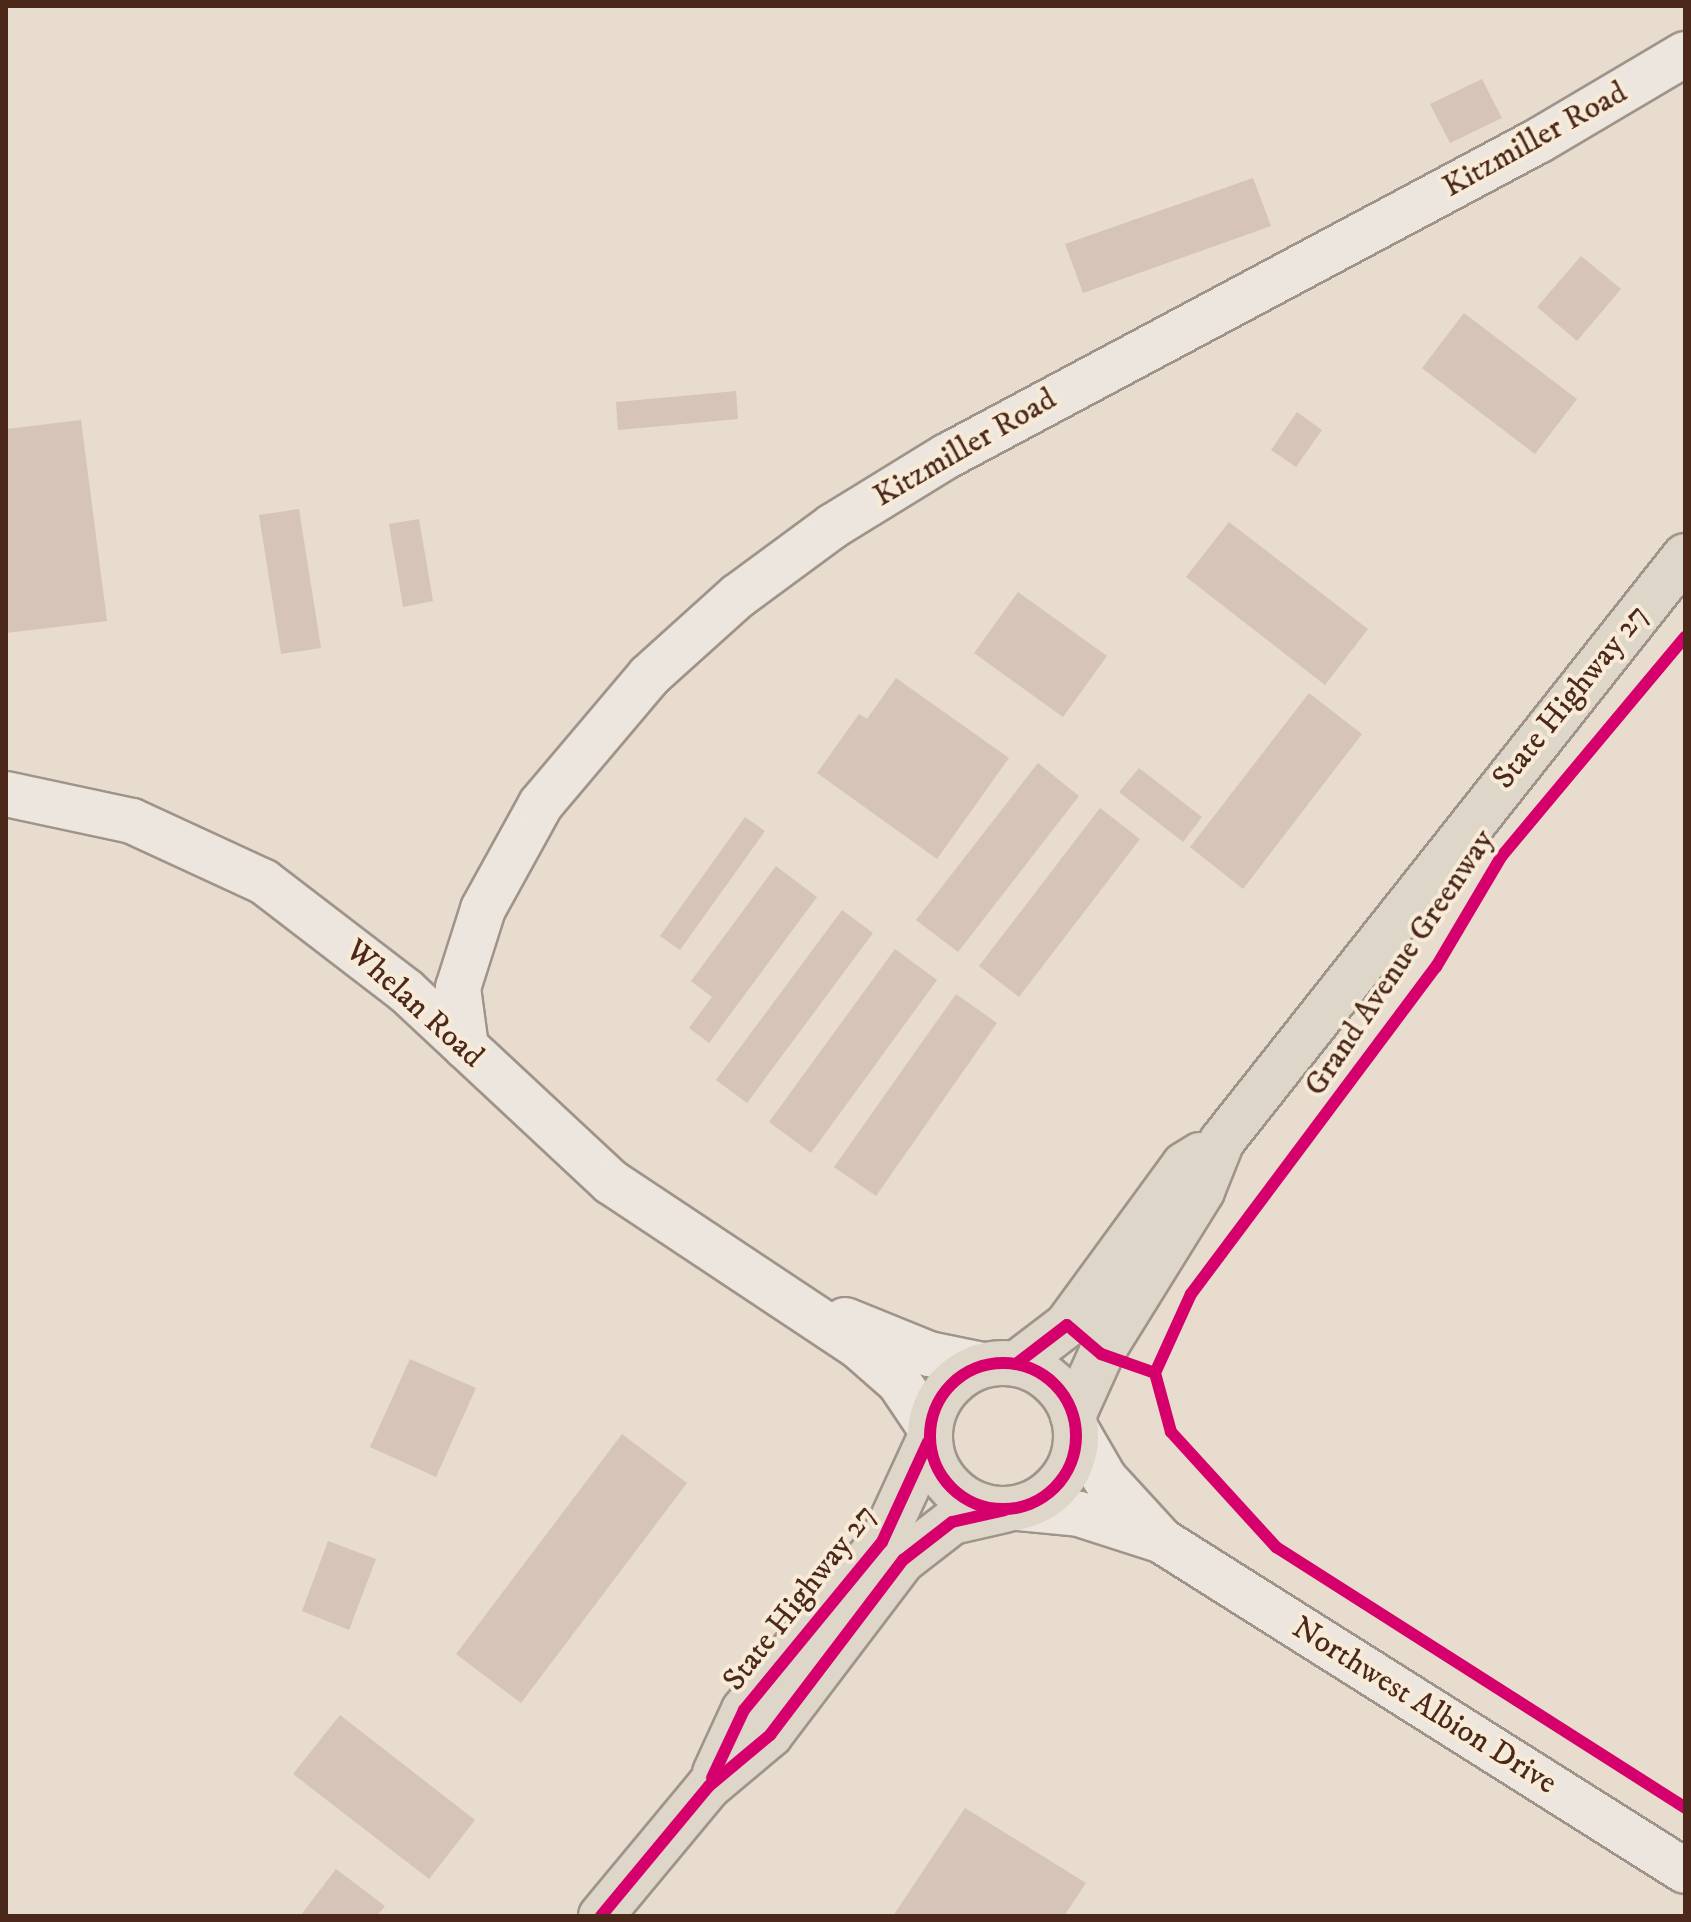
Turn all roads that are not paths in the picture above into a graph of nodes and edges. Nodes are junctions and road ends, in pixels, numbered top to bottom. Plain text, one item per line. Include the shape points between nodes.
1 (1685, 54) edge
2 (1685, 556) edge
3 (6, 794) edge
4 (466, 1047) junction
5 (1222, 1141) junction
6 (780, 1294) junction
7 (1000, 1364) junction
8 (1075, 1423) junction
9 (929, 1434) junction
10 (1012, 1509) junction
11 (1162, 1541) junction
12 (709, 1786) junction
13 (1685, 1871) edge
14 (601, 1916) edge

1 - 4 street, Kitzmiller Road via 1538,141 936,463 738,596 649,676 541,804 483,909 458,988
2 - 5 main road, State Highway 27
3 - 4 street, Whelan Road via 132,821 264,882 343,937
4 - 6 street, Whelan Road via 611,1182
5 - 7 main road, State Highway 27 via 1184,1165 1067,1325
5 - 8 main road, State Highway 27 via 1202,1191 1109,1341
6 - 7 street, Whelan Road via 929,1354
6 - 9 street, Whelan Road via 899,1382
7 - 8 main road via 1052,1382
7 - 9 main road via 947,1388
8 - 10 main road via 1075,1451 1056,1488
8 - 11 street via 1105,1479
9 - 10 main road via 934,1462 962,1497
9 - 12 main road, State Highway 27 via 882,1542 744,1710
10 - 11 street via 1079,1514
10 - 12 main road, State Highway 27 via 952,1522 903,1560 770,1735
11 - 13 street, Northwest Albion Drive
12 - 14 main road, State Highway 27

